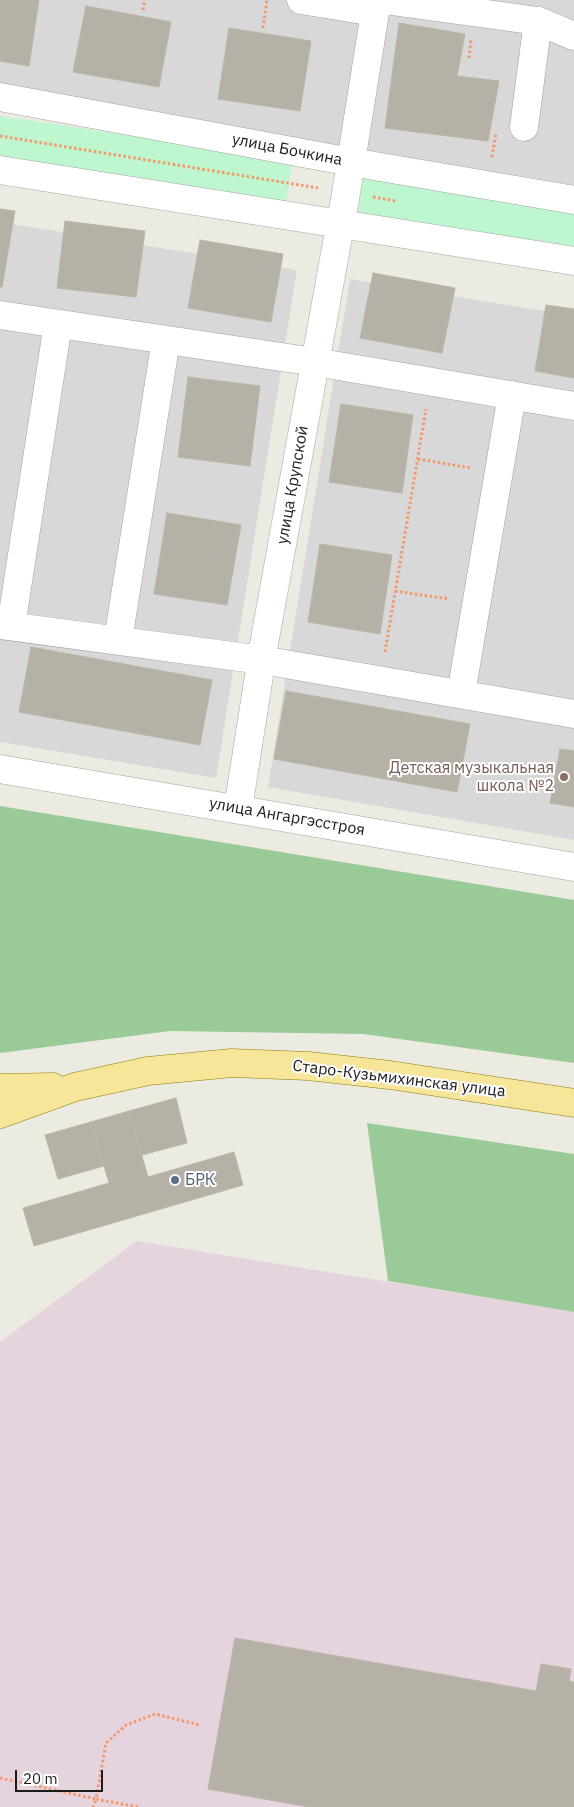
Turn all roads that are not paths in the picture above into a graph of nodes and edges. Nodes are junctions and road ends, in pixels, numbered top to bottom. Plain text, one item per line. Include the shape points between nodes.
1 (301, 0) edge
2 (378, 4) edge
3 (538, 21) junction
4 (574, 36) edge
5 (0, 97) edge
6 (524, 127) dead end
7 (351, 162) junction
8 (0, 170) edge
9 (574, 200) edge
10 (340, 224) junction
11 (574, 261) edge
12 (0, 315) edge
13 (58, 324) junction
14 (166, 340) junction
15 (315, 362) junction
16 (512, 395) junction
17 (574, 406) edge
18 (6, 625) edge
19 (118, 640) junction
20 (262, 660) junction
21 (460, 694) junction
22 (574, 714) edge
23 (0, 769) edge
24 (238, 809) junction
25 (574, 867) edge
26 (74, 1087) junction
27 (0, 1088) edge
28 (574, 1102) edge
29 (0, 1114) edge

1 - 2 street
2 - 3 street
2 - 7 street, улица Крупской
3 - 4 street
3 - 6 street
5 - 7 street, улица Бочкина
7 - 9 street, улица Бочкина
7 - 10 street, улица Крупской
8 - 10 street
10 - 11 street
10 - 15 street, улица Крупской
12 - 13 street
13 - 14 street
13 - 18 street
14 - 15 street
14 - 19 street
15 - 16 street
15 - 20 street, улица Крупской
16 - 17 street
16 - 21 street
18 - 19 street
19 - 20 street
20 - 21 street
20 - 24 street, улица Крупской
21 - 22 street
23 - 24 street, улица Ангаргэсстроя
24 - 25 street, улица Ангаргэсстроя
26 - 27 main road
26 - 28 main road, Старо-Кузьмихинская улица via 148,1071 232,1063 308,1066 390,1075
26 - 29 main road

